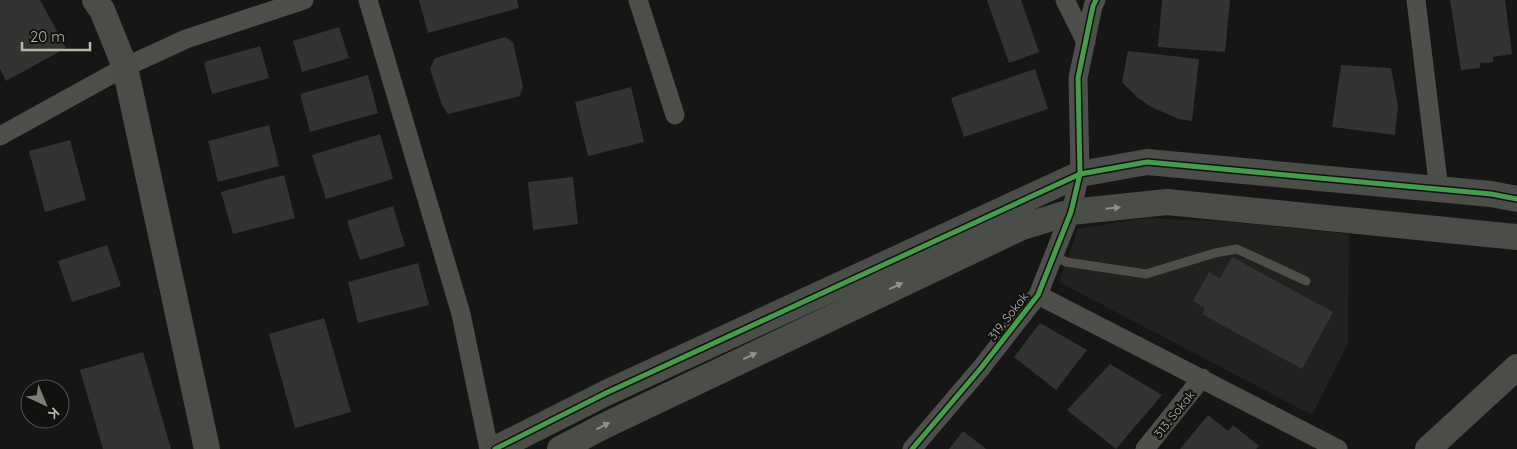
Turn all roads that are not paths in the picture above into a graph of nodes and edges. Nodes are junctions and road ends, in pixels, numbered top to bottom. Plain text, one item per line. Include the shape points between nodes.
1 (304, 0) edge
2 (368, 0) edge
3 (638, 0) edge
4 (1065, 0) edge
5 (1096, 0) edge
6 (1416, 0) edge
7 (99, 3) edge
8 (1086, 42) junction
9 (125, 67) junction
10 (675, 115) dead end
11 (0, 136) edge
12 (1080, 174) junction
13 (1439, 190) junction
14 (1517, 199) edge
15 (1071, 212) junction
16 (1517, 237) edge
17 (1054, 254) junction
18 (1306, 281) dead end
19 (1038, 294) junction
20 (1517, 367) edge
21 (1202, 378) junction
22 (207, 449) edge
23 (489, 449) edge
24 (495, 449) edge
25 (560, 449) edge
26 (912, 449) edge
27 (1145, 449) edge
28 (1338, 449) edge
29 (1428, 449) edge

1 - 9 street via 186,39
2 - 23 street via 461,314
3 - 10 street
4 - 8 street
5 - 8 street, 319. Sokak
6 - 13 street
7 - 9 street
8 - 12 street, 319. Sokak via 1078,78
9 - 11 street
9 - 22 street
12 - 13 street via 1147,162
12 - 15 street, 319. Sokak
12 - 24 street via 606,393
13 - 14 street
15 -> 16 street via 1167,202
15 - 17 street, 319. Sokak
25 -> 15 street via 1022,227
17 - 18 lane via 1066,262 1146,274 1237,249
17 - 19 street, 319. Sokak
19 - 21 street
19 - 26 street, 319. Sokak
20 - 29 street
21 - 27 street, 313. Sokak
21 - 28 street

